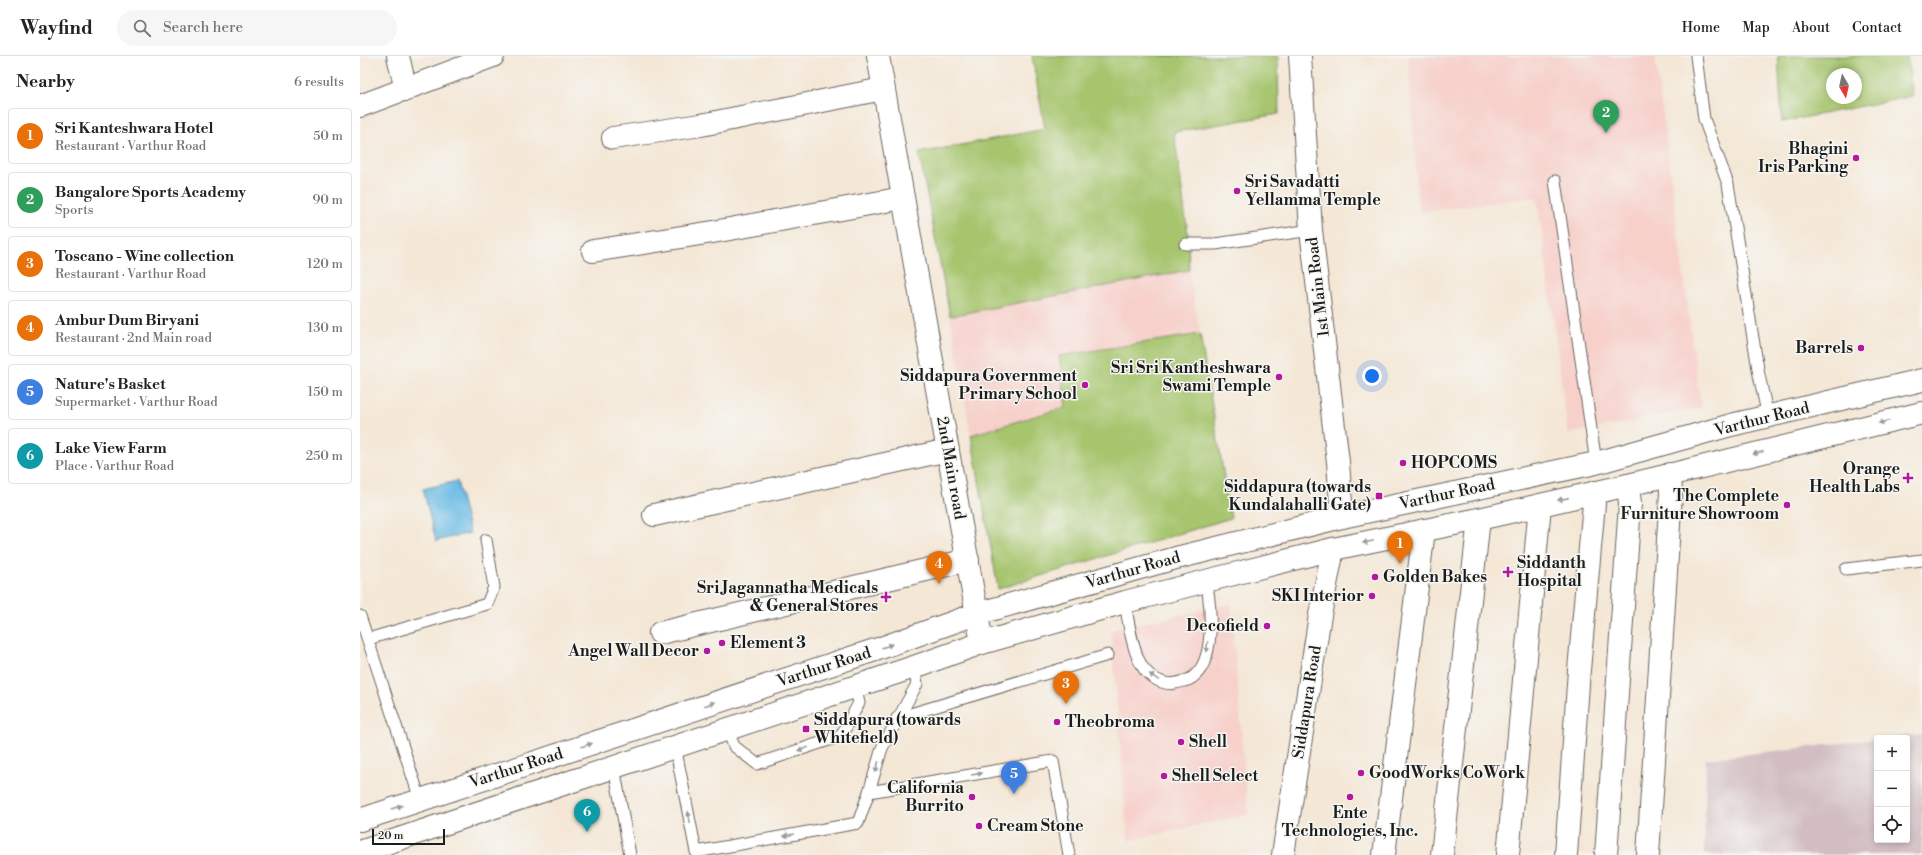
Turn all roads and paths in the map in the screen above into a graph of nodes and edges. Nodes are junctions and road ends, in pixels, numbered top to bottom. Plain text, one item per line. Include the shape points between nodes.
1 (398, 56) edge
2 (493, 56) edge
3 (878, 56) edge
4 (1300, 56) edge
5 (1696, 56) edge
6 (884, 89) junction
7 (406, 90) junction
8 (360, 106) edge
9 (614, 138) dead end
10 (1555, 181) dead end
11 (904, 198) junction
12 (1311, 230) junction
13 (1185, 244) dead end
14 (593, 251) dead end
15 (1922, 380) edge
16 (1922, 413) edge
17 (1768, 417) junction
18 (948, 450) junction
19 (1596, 463) junction
20 (1670, 474) junction
21 (1628, 485) junction
22 (1595, 492) junction
23 (1540, 505) junction
24 (654, 515) dead end
25 (1342, 517) junction
26 (1479, 519) junction
27 (1424, 530) junction
28 (486, 540) dead end
29 (1333, 549) junction
30 (968, 560) junction
31 (1922, 560) edge
32 (1846, 569) dead end
33 (1206, 581) junction
34 (1125, 602) junction
35 (976, 614) junction
36 (360, 616) edge
37 (660, 633) dead end
38 (368, 639) junction
39 (982, 643) junction
40 (1108, 655) dead end
41 (914, 667) junction
42 (856, 686) junction
43 (897, 718) junction
44 (727, 729) junction
45 (675, 746) junction
46 (614, 768) junction
47 (869, 792) junction
48 (420, 799) junction
49 (360, 820) edge
50 (360, 852) edge
51 (696, 854) edge
52 (630, 855) edge
53 (1069, 855) edge
54 (1284, 855) edge
55 (1384, 855) edge
56 (1442, 855) edge
57 (1508, 855) edge
58 (1566, 855) edge
59 (1606, 855) edge
60 (1648, 855) edge

1 - 7 street
2 - 7 street
3 - 6 street
4 - 12 street, 1st Main Road
5 - 17 lane via 1704,119 1728,184
6 - 9 street via 701,125
6 - 11 street
7 - 8 street
10 - 19 lane
11 - 14 street
11 - 18 street, 2nd Main road
12 - 13 lane via 1215,244
12 - 25 street, 1st Main Road
15 - 17 street, Varthur Road
16 -> 20 street, Varthur Road
17 - 19 street, Varthur Road
18 - 24 street
18 - 30 street, 2nd Main road
19 - 25 street, Varthur Road
20 - 21 street, Varthur Road
20 - 60 street via 1671,494
21 - 22 street, Varthur Road
21 - 59 street via 1630,504
22 -> 23 street, Varthur Road
22 - 58 street
23 - 26 street, Varthur Road
23 - 57 street
25 - 35 street, Varthur Road via 1176,558
26 - 27 street, Varthur Road
26 - 56 street
27 -> 29 street, Varthur Road
27 - 55 street
28 - 38 lane via 494,587 487,604
29 - 33 street, Varthur Road
29 - 54 street, Siddapura Road via 1320,615
30 - 35 street, 2nd Main road
30 - 37 street
31 - 32 lane
33 - 34 street, Varthur Road
33 -> 34 lane via 1210,623 1206,654 1200,670 1190,679 1171,685 1156,680 1143,669 1135,649
34 - 39 street, Varthur Road
35 - 39 street, 2nd Main road
48 -> 35 street, Varthur Road via 878,650
36 - 38 lane
38 - 48 lane
39 - 41 street, Varthur Road
40 - 43 lane
41 - 42 street, Varthur Road
41 - 43 lane via 917,684
42 - 44 street, Varthur Road
42 -> 44 lane via 858,703 841,736 757,764 734,746
43 -> 47 lane via 882,748
44 - 45 street, Varthur Road
45 - 46 street, Varthur Road
51 -> 45 lane
46 - 50 street, Varthur Road
46 - 52 lane
47 -> 51 lane via 858,823
47 -> 53 lane via 1053,761
49 -> 48 street, Varthur Road

